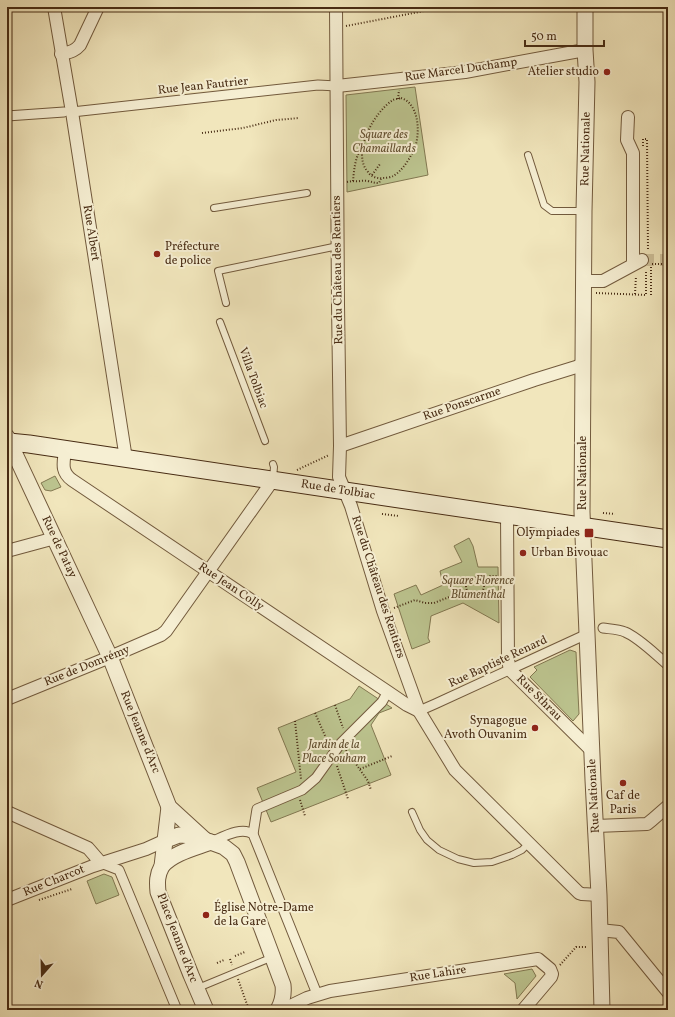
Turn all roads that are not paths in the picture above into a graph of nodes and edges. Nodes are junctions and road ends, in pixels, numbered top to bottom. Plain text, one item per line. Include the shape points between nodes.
1 (54, 7) edge
2 (98, 7) edge
3 (336, 7) edge
4 (585, 7) edge
5 (585, 50) junction
6 (61, 54) junction
7 (337, 86) junction
8 (68, 112) junction
9 (7, 116) edge
10 (628, 117) dead end
11 (528, 155) dead end
12 (307, 193) dead end
13 (214, 208) dead end
14 (584, 211) junction
15 (338, 246) junction
16 (588, 287) junction
17 (226, 303) dead end
18 (220, 322) dead end
19 (583, 364) junction
20 (8, 440) edge
21 (264, 441) dead end
22 (340, 448) junction
23 (65, 450) junction
24 (126, 459) junction
25 (273, 472) junction
26 (346, 491) junction
27 (507, 515) junction
28 (583, 526) junction
29 (55, 538) junction
30 (668, 539) edge
31 (7, 551) edge
32 (208, 571) junction
33 (603, 628) dead end
34 (587, 634) junction
35 (110, 658) junction
36 (667, 662) edge
37 (510, 670) junction
38 (386, 695) dead end
39 (7, 699) edge
40 (419, 711) junction
41 (592, 751) junction
42 (668, 806) edge
43 (169, 807) junction
44 (7, 812) edge
45 (412, 812) dead end
46 (596, 826) junction
47 (253, 834) junction
48 (166, 840) junction
49 (208, 841) junction
50 (529, 843) junction
51 (101, 864) junction
52 (162, 866) junction
53 (599, 895) junction
54 (7, 900) edge
55 (599, 930) junction
56 (274, 957) junction
57 (196, 989) junction
58 (668, 992) edge
59 (317, 994) junction
60 (177, 1010) edge
61 (206, 1010) edge
62 (278, 1010) edge
63 (282, 1010) edge
64 (523, 1010) edge
65 (602, 1010) edge

1 - 6 street, Rue Albert
2 - 6 street via 80,45 72,52
3 - 7 street, Rue du Château des Rentiers
4 - 5 street, Rue Nationale
5 - 7 street, Rue Marcel Duchamp via 465,72
5 - 14 street, Rue Nationale via 587,82
6 - 8 street, Rue Albert
7 - 8 street, Rue Jean Fautrier via 318,85
7 - 15 street, Rue du Château des Rentiers
8 - 9 street, Rue Jean Fautrier
8 - 24 street, Rue Albert via 93,249
10 - 16 street via 627,140 633,153 642,267
11 - 14 lane via 544,205 552,211
12 - 13 lane
14 - 16 street, Rue Nationale
15 - 17 lane via 218,271
15 - 22 street, Rue du Château des Rentiers
16 - 19 street, Rue Nationale
18 - 21 lane, Villa Tolbiac
19 - 22 street, Rue Ponscarme
19 - 28 street, Rue Nationale
20 - 23 main road, Rue de Tolbiac
20 - 29 street, Rue de Patay
22 - 26 street, Rue du Château des Rentiers via 339,477
23 - 24 main road, Rue de Tolbiac
23 - 32 street, Rue Jean Colly via 64,469 68,477
24 - 25 main road, Rue de Tolbiac
25 - 26 main road, Rue de Tolbiac
25 - 32 street
26 - 27 main road, Rue de Tolbiac
26 - 40 street, Rue du Château des Rentiers via 383,611
27 - 28 main road, Rue de Tolbiac
27 - 37 street, Rue Sthrau
28 - 30 main road, Rue de Tolbiac
28 - 34 street, Rue Nationale
29 - 31 street
29 - 35 street, Rue de Patay
32 - 35 street, Rue de Domrémy via 166,631
32 - 40 street, Rue Jean Colly
33 - 36 street via 619,630 634,636
34 - 37 street, Rue Baptiste Renard
34 - 41 street, Rue Nationale
35 - 39 street, Rue de Domrémy
35 - 43 street, Rue Jeanne d'Arc
37 - 40 street, Rue Baptiste Renard
37 - 41 street, Rue Sthrau
38 - 47 street via 344,740 316,778 300,791 257,809
40 - 50 street, Rue du Château des Rentiers via 455,770
41 - 46 street, Rue Nationale
42 - 46 street via 647,824
43 - 48 street, Rue Jeanne d'Arc
43 - 49 street, Rue Jeanne d'Arc
44 - 51 street via 88,848
45 - 50 lane via 427,840 439,850 458,859 474,863 492,862 522,850
46 - 53 street, Rue Nationale
47 - 49 street via 246,831 235,832
47 - 59 street
48 - 49 street via 178,835 189,835
48 - 51 street, Rue Charcot
48 - 52 street, Place Jeanne d'Arc
49 - 52 street via 167,860
49 - 56 street via 224,847 233,854
50 - 53 street, Rue du Château des Rentiers via 579,893
51 - 54 street, Rue Charcot
51 - 60 street, Rue Charcot via 120,870
52 - 57 street, Place Jeanne d'Arc via 157,877 158,892
53 - 55 street, Rue Nationale
55 - 58 street via 619,932
55 - 65 street, Rue Nationale
56 - 57 lane
56 - 62 street via 284,992
57 - 61 street, Place Jeanne d'Arc
59 - 63 street
59 - 64 street, Rue Lahire via 538,959 552,974

